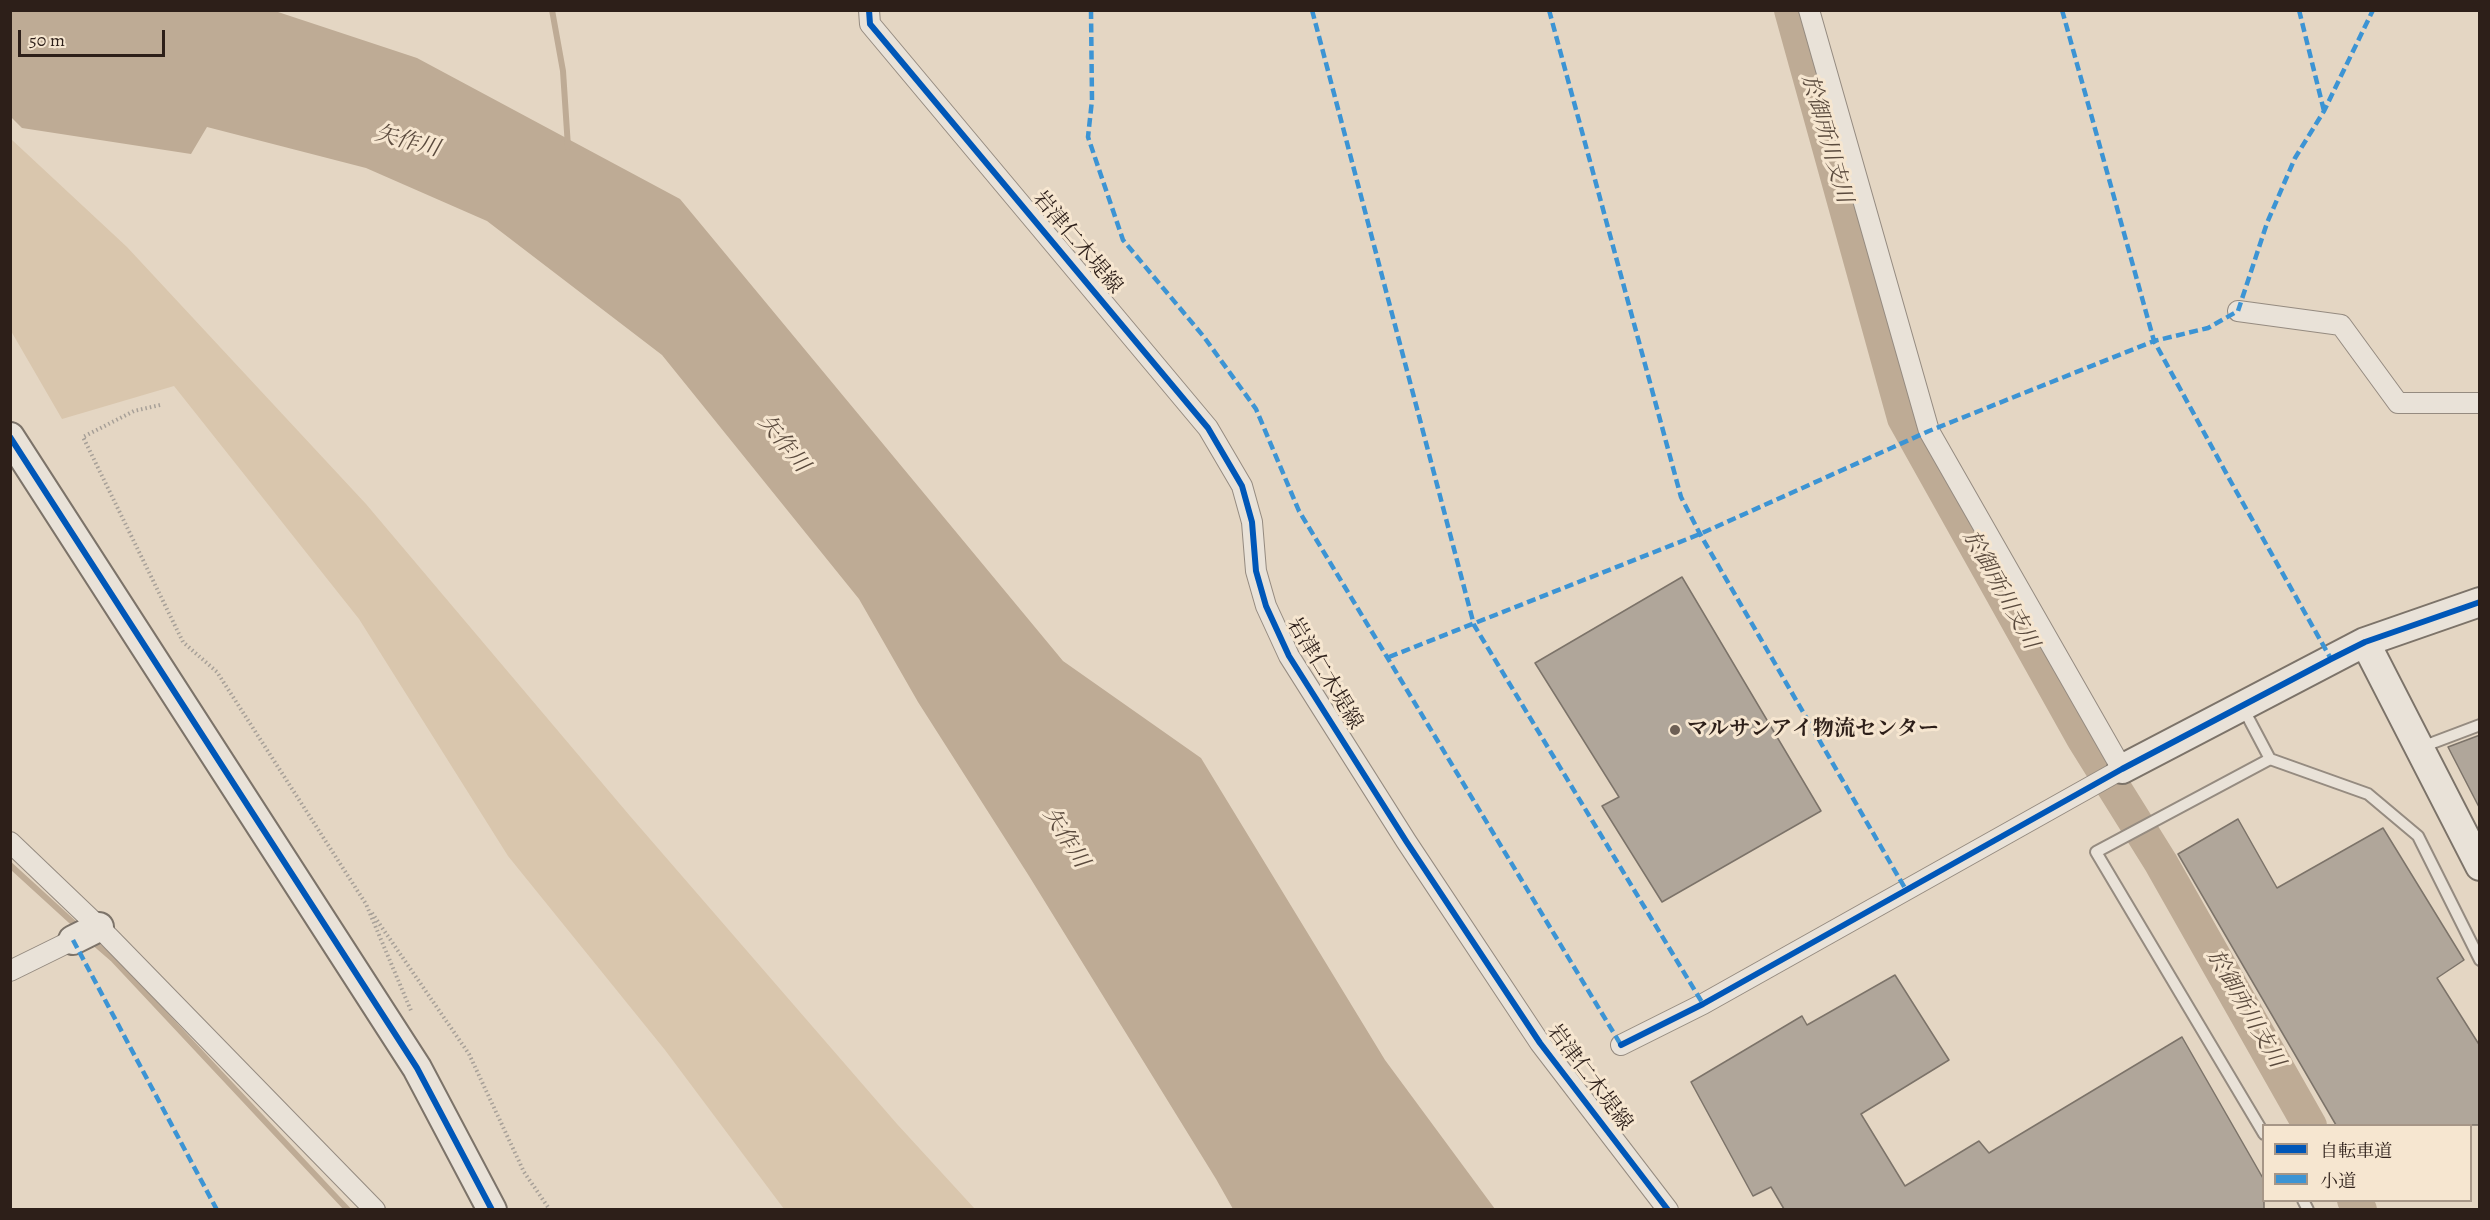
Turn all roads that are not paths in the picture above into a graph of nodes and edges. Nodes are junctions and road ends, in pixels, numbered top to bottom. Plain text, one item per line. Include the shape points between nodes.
1 (870, 10) edge
2 (1809, 10) edge
3 (2238, 310) dead end
4 (2480, 403) edge
5 (10, 437) edge
6 (2480, 602) edge
7 (2365, 642) junction
8 (2242, 706) junction
9 (2480, 725) edge
10 (2419, 748) junction
11 (2270, 759) junction
12 (2122, 769) junction
13 (10, 842) edge
14 (2480, 866) edge
15 (99, 927) junction
16 (73, 940) joint
17 (2480, 960) edge
18 (10, 971) edge
19 (1621, 1045) dead end
20 (2262, 1131) edge
21 (375, 1209) edge
22 (492, 1209) edge
23 (1668, 1209) edge

1 - 23 street, 岩津仁木堤線 via 870,24 1208,428 1242,486 1252,522 1256,572 1266,606 1289,656 1540,1043
2 - 12 street via 1929,431
3 - 4 street via 2342,325 2398,403
5 - 22 street via 417,1068
6 - 7 street
7 - 8 street
7 - 10 street
8 - 11 lane
8 - 12 street
9 - 10 lane
10 - 14 street
11 - 17 lane via 2368,794 2418,836
11 - 20 lane via 2096,852
12 - 19 street via 1713,998
13 - 15 street
15 - 16 street
15 - 21 street
16 - 18 street

